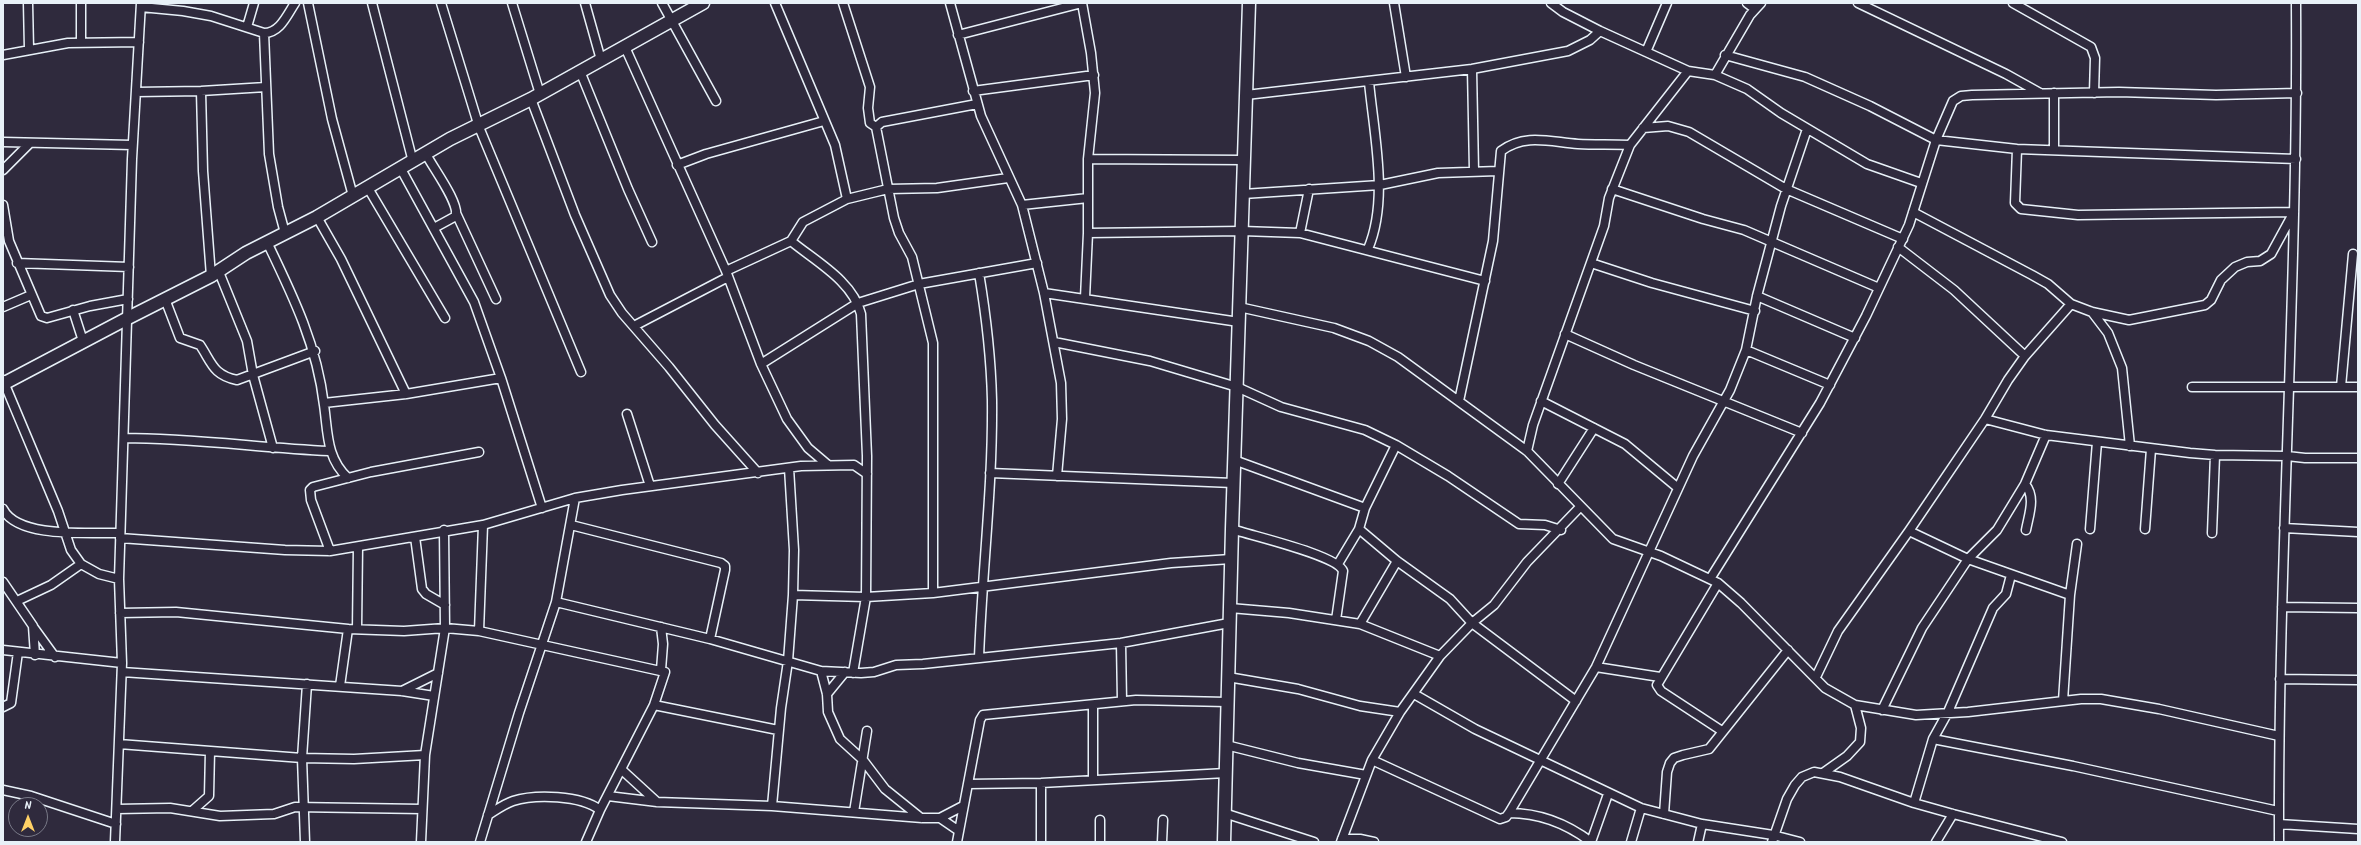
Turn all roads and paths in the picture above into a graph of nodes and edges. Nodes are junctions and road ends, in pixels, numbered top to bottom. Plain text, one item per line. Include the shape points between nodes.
1 (28, 3) edge
2 (81, 3) edge
3 (254, 3) edge
4 (295, 3) edge
5 (308, 3) edge
6 (372, 3) edge
7 (441, 3) edge
8 (512, 3) edge
9 (585, 3) edge
10 (662, 3) edge
11 (703, 3) edge
12 (775, 3) edge
13 (843, 3) edge
14 (950, 3) edge
15 (1082, 3) edge
16 (1250, 3) edge
17 (1394, 3) edge
18 (1551, 3) edge
19 (1667, 3) edge
20 (1747, 3) edge
21 (1858, 3) edge
22 (2013, 3) edge
23 (2296, 3) edge
24 (141, 5) edge
25 (1758, 6) edge
26 (184, 7) edge
27 (672, 20) junction
28 (247, 27) junction
29 (1600, 31) junction
30 (264, 33) junction
31 (958, 35) junction
32 (81, 42) junction
33 (139, 42) junction
34 (625, 47) junction
35 (29, 49) junction
36 (1646, 52) junction
37 (3, 55) edge
38 (1725, 56) junction
39 (601, 60) junction
40 (1472, 69) junction
41 (580, 70) junction
42 (1688, 71) junction
43 (1094, 75) junction
44 (1715, 75) junction
45 (1406, 77) junction
46 (1369, 82) junction
47 (266, 87) junction
48 (201, 91) junction
49 (973, 91) junction
50 (136, 92) junction
51 (2041, 93) junction
52 (2054, 93) junction
53 (2094, 93) junction
54 (2297, 93) junction
55 (535, 96) junction
56 (1246, 96) junction
57 (716, 101) dead end
58 (977, 104) junction
59 (824, 122) junction
60 (478, 127) junction
61 (876, 127) junction
62 (1643, 128) junction
63 (1807, 129) junction
64 (1936, 140) junction
65 (3, 142) edge
66 (29, 144) junction
67 (132, 145) junction
68 (1630, 145) junction
69 (2017, 149) junction
70 (2054, 149) junction
71 (426, 154) junction
72 (1088, 159) junction
73 (2296, 159) junction
74 (1244, 160) junction
75 (413, 162) junction
76 (677, 165) junction
77 (401, 169) junction
78 (3, 170) edge
79 (1474, 171) junction
80 (1498, 171) junction
81 (1008, 178) junction
82 (1921, 183) junction
83 (1380, 185) junction
84 (368, 188) junction
85 (888, 189) junction
86 (1309, 189) junction
87 (1612, 189) junction
88 (1786, 189) junction
89 (1243, 194) junction
90 (352, 196) junction
91 (1088, 198) junction
92 (847, 199) junction
93 (3, 205) edge
94 (1022, 205) junction
95 (1913, 212) junction
96 (2294, 212) junction
97 (456, 213) junction
98 (317, 217) junction
99 (434, 228) junction
100 (1242, 231) junction
101 (284, 233) junction
102 (1088, 233) junction
103 (1300, 233) junction
104 (6, 241) edge
105 (791, 241) junction
106 (1772, 241) junction
107 (267, 242) junction
108 (652, 242) dead end
109 (1900, 243) junction
110 (1368, 249) junction
111 (2353, 254) dead end
112 (17, 263) junction
113 (1036, 263) junction
114 (1591, 263) junction
115 (129, 267) junction
116 (979, 273) junction
117 (215, 274) junction
118 (727, 274) junction
119 (1485, 281) junction
120 (919, 284) junction
121 (1879, 288) junction
122 (1044, 293) junction
123 (31, 295) junction
124 (1757, 296) junction
125 (1085, 298) junction
126 (128, 299) junction
127 (165, 299) junction
128 (496, 299) dead end
129 (858, 303) junction
130 (2071, 304) junction
131 (3, 307) edge
132 (1239, 307) junction
133 (73, 310) junction
134 (1755, 311) junction
135 (2092, 312) junction
136 (128, 318) junction
137 (445, 318) dead end
138 (1239, 322) junction
139 (634, 326) junction
140 (1564, 334) junction
141 (1855, 338) junction
142 (83, 341) junction
143 (1054, 342) junction
144 (1746, 350) junction
145 (315, 351) junction
146 (2025, 356) junction
147 (761, 364) junction
148 (581, 372) dead end
149 (252, 375) junction
150 (501, 378) junction
151 (3, 382) edge
152 (1830, 385) junction
153 (2290, 386) junction
154 (1236, 387) junction
155 (2192, 387) dead end
156 (2341, 387) junction
157 (2358, 387) edge
158 (406, 394) junction
159 (1459, 401) junction
160 (1541, 401) junction
161 (1725, 402) junction
162 (324, 403) junction
163 (627, 414) dead end
164 (1985, 419) junction
165 (1594, 428) junction
166 (1802, 433) junction
167 (2046, 435) junction
168 (124, 438) junction
169 (2097, 442) junction
170 (1396, 445) junction
171 (2130, 446) junction
172 (273, 448) junction
173 (2151, 449) junction
174 (1527, 451) junction
175 (330, 452) junction
176 (479, 452) dead end
177 (2215, 455) junction
178 (867, 456) junction
179 (2287, 456) junction
180 (2358, 458) edge
181 (1234, 460) junction
182 (828, 465) junction
183 (854, 465) junction
184 (789, 468) junction
185 (758, 473) junction
186 (990, 473) junction
187 (867, 474) junction
188 (1057, 476) junction
189 (348, 478) junction
190 (1233, 483) junction
191 (1558, 484) junction
192 (2025, 484) junction
193 (650, 486) junction
194 (1678, 488) junction
195 (575, 498) junction
196 (1580, 507) junction
197 (542, 508) junction
198 (1365, 508) junction
199 (3, 509) edge
200 (483, 525) junction
201 (571, 525) junction
202 (2284, 528) junction
203 (1232, 529) junction
204 (1359, 529) junction
205 (2090, 529) dead end
206 (2145, 529) dead end
207 (444, 530) junction
208 (1561, 530) junction
209 (2026, 530) dead end
210 (65, 531) junction
211 (1909, 531) junction
212 (2358, 532) edge
213 (2212, 533) dead end
214 (120, 535) junction
215 (415, 537) junction
216 (2077, 544) dead end
217 (358, 547) junction
218 (330, 551) junction
219 (1648, 552) junction
220 (1231, 559) junction
221 (1968, 559) junction
222 (1397, 561) junction
223 (81, 564) junction
224 (1338, 564) junction
225 (2011, 575) junction
226 (1710, 578) junction
227 (119, 579) junction
228 (3, 582) edge
229 (1718, 583) junction
230 (981, 587) junction
231 (933, 593) junction
232 (2070, 594) junction
233 (793, 595) junction
234 (866, 597) junction
235 (17, 601) junction
236 (556, 602) junction
237 (445, 605) junction
238 (2282, 607) junction
239 (1230, 608) junction
240 (2358, 608) edge
241 (120, 612) junction
242 (1336, 620) junction
243 (1229, 623) junction
244 (1472, 623) junction
245 (1360, 624) junction
246 (33, 626) junction
247 (661, 627) junction
248 (445, 628) junction
249 (352, 629) junction
250 (479, 631) junction
251 (710, 639) junction
252 (1121, 643) junction
253 (542, 644) junction
254 (3, 650) edge
255 (1788, 650) junction
256 (18, 652) junction
257 (36, 655) junction
258 (1440, 656) junction
259 (55, 657) junction
260 (979, 658) junction
261 (788, 661) junction
262 (122, 667) junction
263 (1596, 667) junction
264 (661, 670) junction
265 (821, 672) junction
266 (438, 673) junction
267 (849, 673) junction
268 (1660, 677) junction
269 (1228, 678) junction
270 (1816, 678) junction
271 (2280, 679) junction
272 (2358, 680) edge
273 (307, 684) junction
274 (340, 686) junction
275 (402, 691) junction
276 (827, 694) junction
277 (1414, 694) junction
278 (434, 696) junction
279 (1122, 701) junction
280 (1576, 701) junction
281 (2063, 701) junction
282 (1227, 702) junction
283 (654, 705) junction
284 (1093, 705) junction
285 (1855, 705) junction
286 (3, 707) edge
287 (1882, 710) junction
288 (1400, 712) junction
289 (1948, 712) junction
290 (778, 730) junction
291 (867, 731) dead end
292 (1722, 731) junction
293 (2279, 736) junction
294 (1933, 739) junction
295 (119, 744) junction
296 (1226, 745) junction
297 (210, 751) junction
298 (425, 755) junction
299 (302, 758) junction
300 (1542, 759) junction
301 (863, 760) junction
302 (1372, 760) junction
303 (622, 770) junction
304 (1823, 772) junction
305 (1226, 773) junction
306 (1366, 775) junction
307 (1093, 779) junction
308 (1041, 782) junction
309 (968, 784) junction
310 (3, 790) edge
311 (1608, 794) junction
312 (608, 796) junction
313 (657, 802) junction
314 (1914, 803) junction
315 (303, 806) junction
316 (772, 806) junction
317 (963, 806) junction
318 (1641, 808) junction
319 (117, 809) junction
320 (422, 809) junction
321 (600, 810) junction
322 (192, 811) junction
323 (2278, 811) junction
324 (854, 812) junction
325 (1224, 813) junction
326 (1509, 813) junction
327 (1664, 814) junction
328 (1952, 814) junction
329 (488, 815) junction
330 (922, 818) junction
331 (940, 818) junction
332 (1100, 820) dead end
333 (1163, 820) dead end
334 (116, 824) junction
335 (1702, 824) junction
336 (2279, 824) junction
337 (2358, 829) edge
338 (959, 831) junction
339 (1772, 838) edge
340 (1341, 841) edge
341 (115, 842) edge
342 (305, 842) edge
343 (421, 842) edge
344 (480, 842) edge
345 (586, 842) edge
346 (957, 842) edge
347 (1041, 842) edge
348 (1100, 842) edge
349 (1162, 842) edge
350 (1224, 842) edge
351 (1314, 842) edge
352 (1374, 842) edge
353 (1591, 842) edge
354 (1631, 842) edge
355 (1698, 842) edge
356 (1800, 842) edge
357 (1936, 842) edge
358 (2062, 842) edge
359 (2279, 842) edge

1 - 35 street
2 - 32 street
3 - 28 street
4 - 30 street via 276,30
5 - 90 street via 332,119
6 - 75 street
7 - 60 street
8 - 55 street
9 - 39 street
10 - 27 street
11 - 27 street
12 - 59 street
13 - 61 street via 870,88 870,123
14 - 31 street
15 - 31 street
15 - 43 street
16 - 56 street
17 - 45 street
18 - 29 street
19 - 36 street
20 - 25 street
21 - 51 street
22 - 53 street via 2090,46 2095,58
23 - 54 street
24 - 26 street
24 - 33 street
25 - 38 street
26 - 28 street
27 - 34 street
27 - 57 street
28 - 30 street
29 - 36 street
29 - 40 street via 1590,40 1568,51
30 - 47 street
31 - 49 street
32 - 33 street
32 - 35 street
33 - 50 street
34 - 39 street
34 - 76 street
35 - 37 street
36 - 42 street
38 - 44 street
38 - 64 street via 1805,77 1870,106
39 - 41 street
40 - 45 street
40 - 79 street
41 - 55 street
41 - 108 street
42 - 44 street
42 - 62 street
43 - 49 street
43 - 72 street via 1095,93
44 - 63 street via 1747,90
45 - 46 street
46 - 56 street
46 - 83 street
47 - 48 street
47 - 101 street via 271,166
48 - 50 street
48 - 117 street via 203,171
49 - 58 street
50 - 67 street
51 - 52 street
51 - 64 street via 1972,94 1957,98 1953,101
52 - 53 street
52 - 70 street
53 - 54 street via 2216,96
54 - 73 street
55 - 60 street
55 - 139 street via 601,279 618,307
56 - 74 street
58 - 61 street via 882,122
58 - 81 street
59 - 76 street via 706,154
59 - 92 street via 835,145
60 - 71 street via 450,139
60 - 148 street
61 - 85 street
62 - 68 street
62 - 88 street via 1668,126 1689,132
63 - 82 street via 1868,164
63 - 88 street
64 - 69 street
64 - 82 street
65 - 66 street
66 - 67 street
66 - 78 street
67 - 115 street
68 - 80 street via 1578,144 1532,139 1509,145 1501,151
68 - 87 street
69 - 70 street
69 - 96 street via 2014,192 2015,203 2021,209 2078,215
70 - 73 street
71 - 75 street
71 - 97 street via 454,202
72 - 74 street
72 - 91 street
73 - 96 street
74 - 89 street
75 - 77 street
76 - 118 street
77 - 84 street
77 - 99 street
79 - 80 street
79 - 83 street via 1438,173
80 - 119 street via 1497,211
81 - 85 street via 937,188
81 - 94 street
82 - 95 street
83 - 86 street
83 - 110 street via 1375,226
84 - 90 street
84 - 137 street
85 - 92 street
85 - 120 street via 899,233 912,257
86 - 89 street
86 - 103 street
87 - 106 street
87 - 114 street via 1604,226
88 - 106 street
88 - 109 street
89 - 100 street
90 - 98 street
91 - 94 street
91 - 102 street
92 - 105 street via 803,222
93 - 104 street
94 - 113 street
95 - 109 street
95 - 130 street via 2036,277
96 - 135 street via 2271,254 2260,261 2234,267 2221,280 2211,300 2205,305 2136,320
96 - 153 street
97 - 99 street via 456,216
97 - 128 street
98 - 101 street
98 - 158 street via 341,260
99 - 150 street via 474,302
100 - 102 street
100 - 103 street
100 - 132 street
101 - 107 street
102 - 125 street
103 - 110 street
104 - 112 street
105 - 118 street
105 - 129 street via 838,278
106 - 121 street
106 - 124 street
107 - 117 street
107 - 145 street
109 - 121 street
109 - 146 street
110 - 119 street
111 - 156 street
112 - 115 street
112 - 123 street
113 - 116 street
113 - 122 street
114 - 134 street via 1652,283
114 - 140 street
115 - 126 street
116 - 120 street
116 - 186 street via 991,364
117 - 127 street
117 - 149 street via 247,341
118 - 139 street
118 - 147 street
119 - 159 street
120 - 129 street
120 - 231 street via 934,353
121 - 141 street
122 - 125 street
122 - 143 street
123 - 131 street
123 - 133 street via 42,316 47,318
124 - 134 street
124 - 141 street
125 - 138 street
126 - 133 street
126 - 136 street
127 - 136 street
127 - 149 street via 180,338 200,345 217,372 237,380
129 - 147 street
129 - 178 street via 863,326
130 - 135 street
130 - 146 street
132 - 138 street
132 - 159 street via 1355,335 1398,357
133 - 142 street
134 - 144 street
135 - 171 street via 2108,333 2122,368
136 - 142 street
136 - 168 street
138 - 154 street
139 - 185 street
140 - 160 street
140 - 161 street
141 - 152 street
142 - 151 street
143 - 154 street via 1150,361
143 - 188 street via 1061,383 1062,419
144 - 152 street
144 - 161 street
145 - 149 street
145 - 162 street
146 - 164 street
147 - 182 street via 797,434 808,448
149 - 172 street
150 - 158 street
150 - 197 street
151 - 210 street
152 - 166 street
153 - 155 street
153 - 156 street
153 - 179 street
154 - 170 street via 1281,407 1366,430
154 - 181 street
156 - 157 street
158 - 162 street
159 - 174 street
160 - 165 street
160 - 174 street
161 - 166 street
161 - 194 street via 1699,444
162 - 175 street
163 - 193 street
164 - 167 street
164 - 211 street
165 - 191 street
165 - 194 street via 1625,444
166 - 226 street
167 - 169 street
167 - 192 street
168 - 172 street via 227,442
168 - 214 street
169 - 171 street
169 - 205 street
170 - 198 street
170 - 208 street via 1470,490 1519,524 1544,525
171 - 173 street
172 - 175 street
173 - 177 street
173 - 206 street
174 - 191 street
175 - 189 street via 338,468
176 - 189 street
177 - 179 street
177 - 213 street
178 - 183 street
178 - 187 street
179 - 180 street
179 - 202 street
181 - 190 street
181 - 198 street
182 - 183 street
182 - 184 street
183 - 187 street
184 - 185 street
184 - 233 street via 794,542
185 - 193 street
186 - 188 street
186 - 230 street
187 - 234 street
188 - 190 street
189 - 218 street via 318,485 310,490 311,500
190 - 203 street
191 - 196 street
192 - 209 street via 2032,497
192 - 221 street via 1997,530
193 - 195 street
194 - 219 street
195 - 197 street
195 - 201 street
196 - 208 street
196 - 219 street via 1613,539
197 - 200 street
198 - 204 street
199 - 210 street via 10,518 30,528 53,532
200 - 207 street
200 - 250 street
201 - 236 street
201 - 251 street via 725,566
202 - 212 street
202 - 238 street
203 - 220 street
203 - 224 street via 1322,556
204 - 222 street
204 - 224 street
207 - 215 street
207 - 237 street
208 - 244 street via 1527,562 1494,605
210 - 214 street
210 - 223 street via 71,550
211 - 221 street
211 - 270 street via 1838,631
214 - 218 street via 285,550
214 - 227 street
215 - 217 street
215 - 237 street via 422,590
216 - 232 street
217 - 218 street
217 - 249 street
219 - 226 street
219 - 263 street via 1629,600
220 - 230 street via 1171,563
220 - 239 street
221 - 225 street
221 - 287 street via 1922,628
222 - 244 street via 1450,599
222 - 245 street
223 - 227 street via 99,574
223 - 235 street via 51,585
224 - 242 street via 1343,571
225 - 232 street
225 - 289 street via 2006,594 1993,608
226 - 229 street
227 - 241 street
228 - 235 street
229 - 255 street
229 - 268 street
230 - 231 street
230 - 260 street
231 - 234 street
232 - 281 street
233 - 234 street
233 - 261 street
234 - 267 street
235 - 246 street
236 - 247 street
236 - 253 street
237 - 248 street
238 - 240 street
238 - 271 street
239 - 242 street
239 - 243 street
241 - 249 street via 176,612
241 - 262 street
242 - 245 street
243 - 252 street
243 - 269 street
244 - 258 street
244 - 280 street
245 - 258 street
246 - 257 street
246 - 259 street
247 - 251 street
247 - 264 street
248 - 249 street via 404,631
248 - 250 street
248 - 266 street
249 - 274 street
250 - 253 street
251 - 261 street
252 - 260 street
252 - 279 street
253 - 264 street via 582,656
253 - 329 street
254 - 256 street
255 - 270 street
255 - 292 street
256 - 257 street
256 - 286 street via 14,696 11,703
257 - 259 street
258 - 277 street
259 - 262 street
260 - 267 street via 896,665 874,672
261 - 265 street
261 - 290 street
262 - 273 street
262 - 295 street
263 - 268 street
263 - 280 street
264 - 283 street via 665,672 665,677
265 - 267 street
265 - 276 street
266 - 275 street
266 - 278 street
267 - 276 street
268 - 292 street via 1657,689
269 - 282 street
269 - 288 street via 1298,689 1360,706
270 - 285 street via 1830,691
271 - 272 street
271 - 293 street
273 - 274 street
273 - 299 street
274 - 275 street
275 - 278 street
276 - 301 street via 828,712 840,739
277 - 288 street
277 - 300 street via 1475,729
278 - 298 street
279 - 282 street
279 - 284 street
280 - 300 street
281 - 289 street
281 - 293 street via 2081,699 2116,702
282 - 296 street
283 - 290 street
283 - 303 street
284 - 307 street
284 - 309 street via 983,715
285 - 287 street
285 - 304 street via 1861,728 1860,742 1847,756
287 - 289 street via 1916,715
288 - 302 street
289 - 294 street
290 - 316 street
291 - 301 street
292 - 327 street via 1708,749 1682,755 1670,763
293 - 323 street
294 - 314 street
294 - 323 street via 2073,766
295 - 297 street
295 - 319 street
296 - 305 street
296 - 306 street via 1298,763
297 - 299 street
297 - 322 street via 209,796
298 - 299 street via 354,759
298 - 320 street
299 - 315 street
300 - 311 street
300 - 326 street
301 - 324 street
301 - 330 street via 885,789
302 - 306 street
302 - 326 street via 1500,819
303 - 312 street
303 - 313 street
304 - 314 street
304 - 339 street via 1810,772 1795,785
305 - 307 street
305 - 325 street
306 - 340 street
307 - 308 street
308 - 309 street
308 - 347 street
309 - 317 street
310 - 334 street via 31,796
311 - 318 street
311 - 353 street
312 - 313 street
312 - 321 street
313 - 316 street
314 - 328 street
315 - 320 street
315 - 322 street via 266,814 220,816
315 - 342 street
316 - 324 street
317 - 331 street
317 - 338 street
318 - 327 street
318 - 354 street
319 - 322 street via 170,808
319 - 334 street
320 - 343 street
321 - 329 street via 584,802 542,798 513,801
321 - 345 street
323 - 336 street
324 - 330 street
325 - 350 street
325 - 351 street
326 - 353 street via 1527,813 1563,824
327 - 335 street
328 - 357 street
328 - 358 street
329 - 344 street
330 - 331 street
331 - 338 street
332 - 348 street
333 - 349 street
334 - 341 street
335 - 339 street
335 - 355 street
336 - 337 street
336 - 359 street
338 - 346 street
339 - 356 street
340 - 352 street via 1360,839

